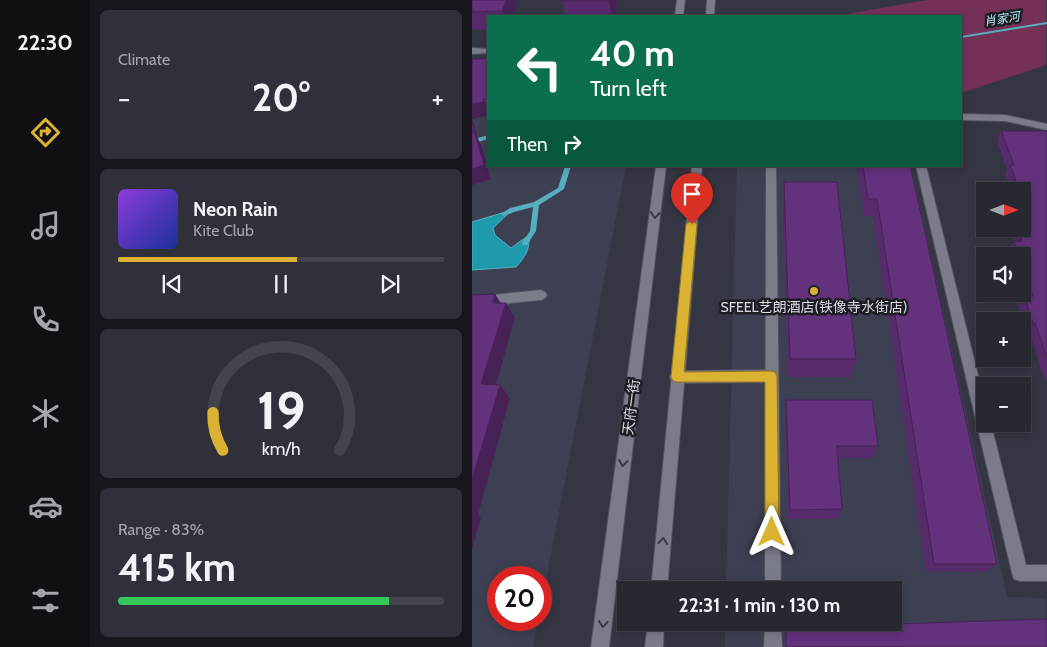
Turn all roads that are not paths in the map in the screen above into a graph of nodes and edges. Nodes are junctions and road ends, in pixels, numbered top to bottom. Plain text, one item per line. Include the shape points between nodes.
1 (681, 0) edge
2 (711, 0) edge
3 (679, 15) edge
4 (710, 15) edge
5 (472, 51) edge
6 (487, 51) edge
7 (962, 117) edge
8 (1046, 127) edge
9 (661, 167) edge
10 (697, 167) edge
11 (771, 167) edge
12 (921, 167) edge
13 (541, 296) dead end
14 (472, 302) edge
15 (771, 376) junction
16 (677, 377) junction
17 (1046, 573) edge
18 (660, 581) edge
19 (773, 581) edge
20 (655, 631) edge
21 (773, 631) edge
22 (600, 647) edge
23 (654, 647) edge
24 (773, 647) edge

1 - 3 main road
2 - 4 main road
5 - 6 main road
7 - 8 main road via 1005,118
9 -> 22 main road, 天府一街
10 - 16 main road
11 - 15 main road
12 - 17 main road via 1020,573
13 - 14 main road
15 - 16 main road
15 - 19 main road
18 -> 16 main road
20 - 23 main road
21 - 24 main road

